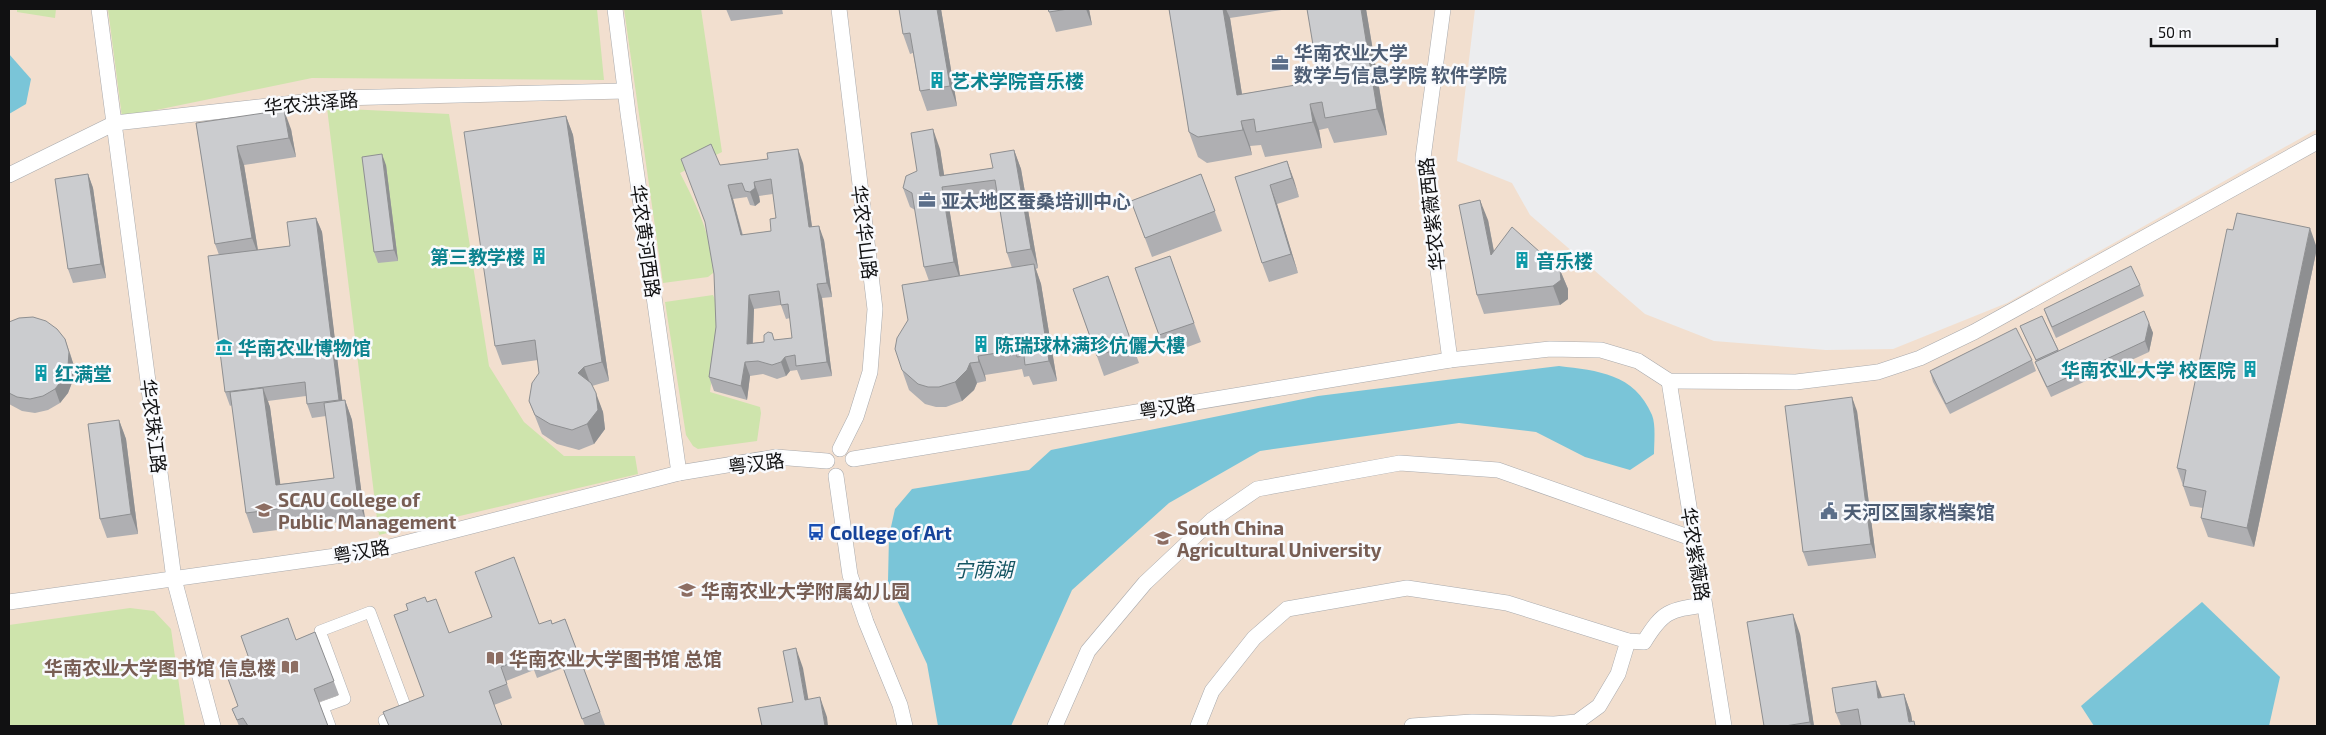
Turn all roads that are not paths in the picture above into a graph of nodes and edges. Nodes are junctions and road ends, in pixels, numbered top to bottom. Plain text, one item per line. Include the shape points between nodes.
1 (98, 9) edge
2 (616, 9) edge
3 (839, 9) edge
4 (1443, 9) edge
5 (625, 91) junction
6 (115, 123) junction
7 (2317, 142) edge
8 (9, 175) edge
9 (1450, 360) junction
10 (1669, 381) junction
11 (840, 449) junction
12 (853, 459) junction
13 (827, 461) junction
14 (679, 473) junction
15 (836, 476) junction
16 (1694, 539) junction
17 (174, 579) junction
18 (9, 602) edge
19 (1704, 605) junction
20 (1628, 641) junction
21 (213, 726) edge
22 (330, 726) edge
23 (386, 726) edge
24 (905, 726) edge
25 (1056, 726) edge
26 (1198, 726) edge
27 (1412, 726) edge
28 (1724, 726) edge

1 - 6 street, 华农珠江路
2 - 5 street, 华农黄河西路
3 - 11 street, 华农华山路 via 875,309 870,372 856,417
4 - 9 street, 华农紫薇西路 via 1423,158
5 - 6 street, 华农洪泽路 via 338,98
5 - 14 street, 华农黄河西路
6 - 8 street, 华农洪泽路
6 - 17 street, 华农珠江路
7 - 10 street via 1974,332 1920,358 1878,372 1796,382
9 - 10 street, 粤汉路 via 1550,349 1601,350 1638,361
9 - 12 street, 粤汉路
10 - 16 street, 华农紫薇路
11 - 12 street
11 - 13 street via 831,453
12 - 15 street via 854,467 848,474
13 - 14 street, 粤汉路 via 776,457
13 - 15 street via 829,470
14 - 17 street, 粤汉路 via 378,550
15 - 24 street via 850,575
16 - 19 street, 华农紫薇路
16 - 25 street via 1498,470 1400,463 1257,488 1212,520 1138,590 1088,651
17 - 18 street, 粤汉路
17 - 21 street, 华农珠江路
19 - 20 street via 1677,609 1657,620 1644,642
19 - 28 street, 华农紫薇路
20 - 26 street via 1507,603 1407,588 1287,609 1254,638 1212,691
20 - 27 street via 1618,674 1598,706 1577,722 1472,722
22 - 23 street via 323,707 345,699 320,631 370,612 407,711 384,720

